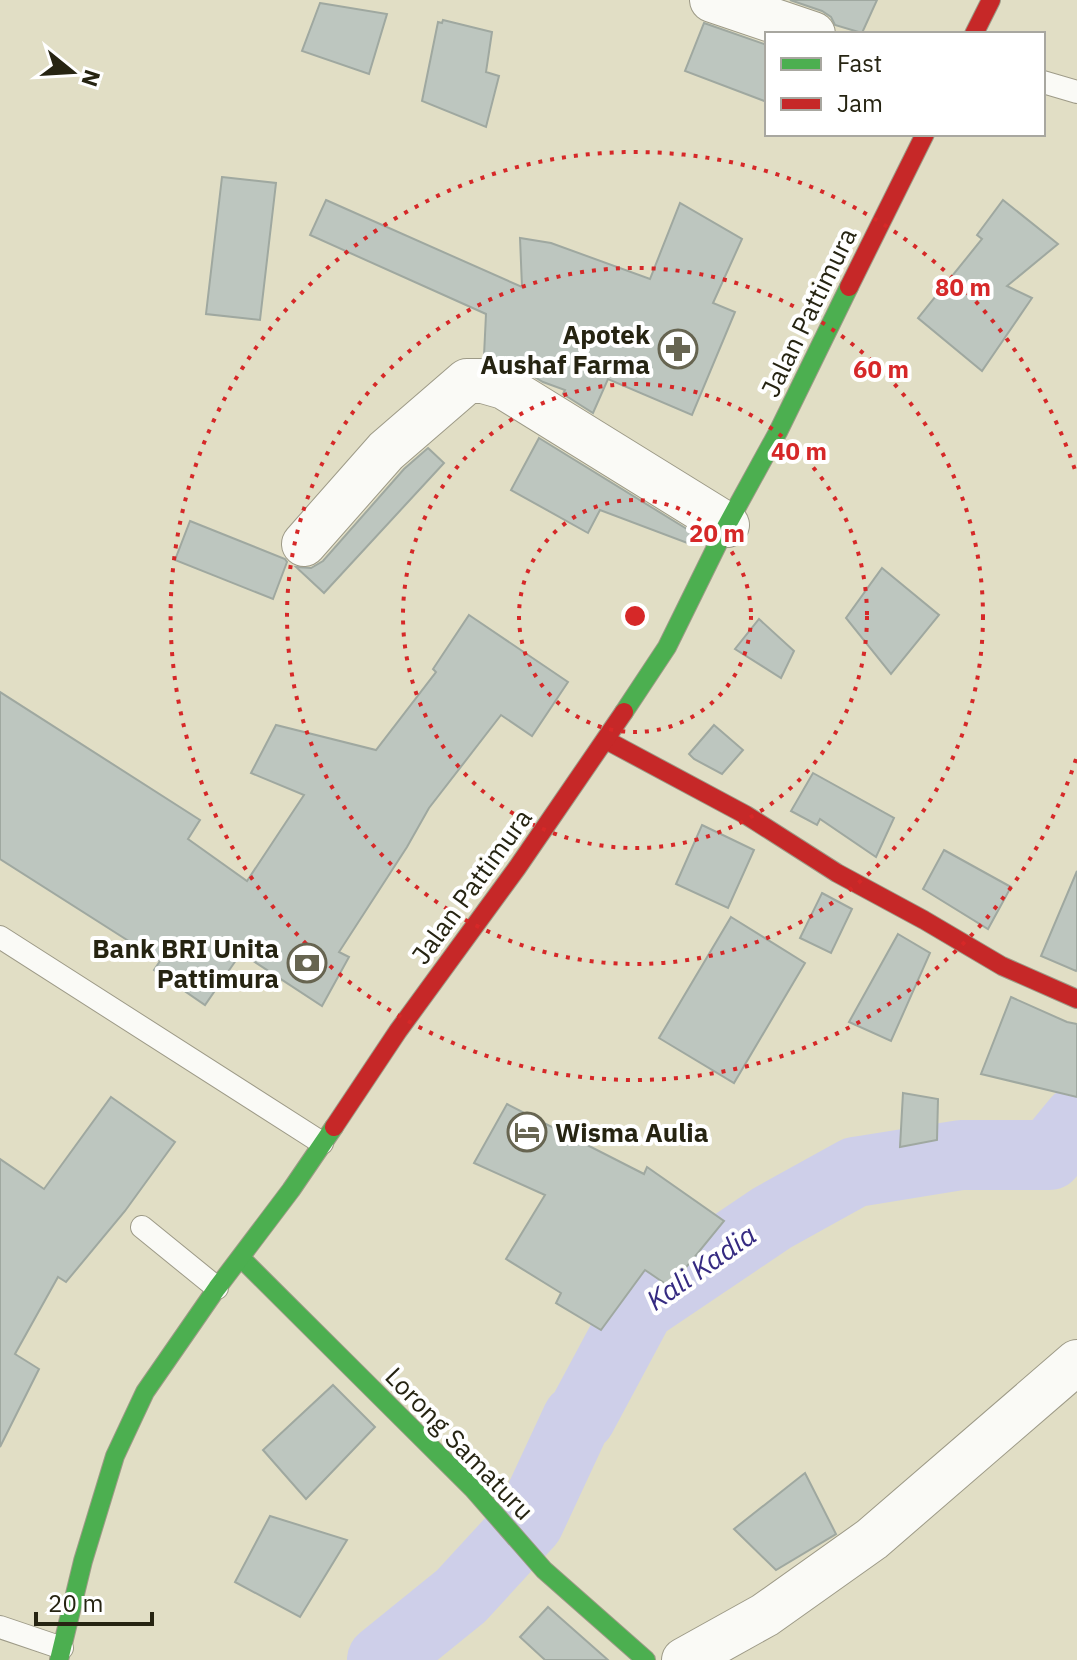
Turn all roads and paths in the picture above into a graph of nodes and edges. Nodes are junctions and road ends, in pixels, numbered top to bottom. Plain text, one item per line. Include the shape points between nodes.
1 (712, 0) edge
2 (991, 0) edge
3 (807, 32) edge
4 (975, 32) edge
5 (1045, 83) edge
6 (1077, 92) edge
7 (924, 136) edge
8 (727, 525) junction
9 (304, 544) dead end
10 (606, 740) junction
11 (0, 937) edge
12 (1077, 999) edge
13 (322, 1143) junction
14 (142, 1227) dead end
15 (241, 1258) junction
16 (217, 1288) junction
17 (1077, 1362) edge
18 (0, 1627) edge
19 (60, 1654) edge
20 (646, 1660) edge
21 (684, 1660) edge

1 - 3 street
2 - 4 main road
5 - 6 lane
7 - 8 main road, Jalan Pattimura
8 - 9 street via 504,387 467,381 386,451
8 - 10 main road, Jalan Pattimura via 667,647
10 - 12 main road via 746,815 1002,966
10 - 13 main road, Jalan Pattimura
11 - 13 lane
13 - 15 main road, Jalan Pattimura
14 - 16 lane
15 - 16 main road, Jalan Pattimura
15 - 20 main road, Lorong Samaturu via 473,1489 544,1570
16 - 19 main road, Jalan Pattimura via 145,1392 115,1456
17 - 21 street via 872,1539 765,1615
18 - 19 lane

